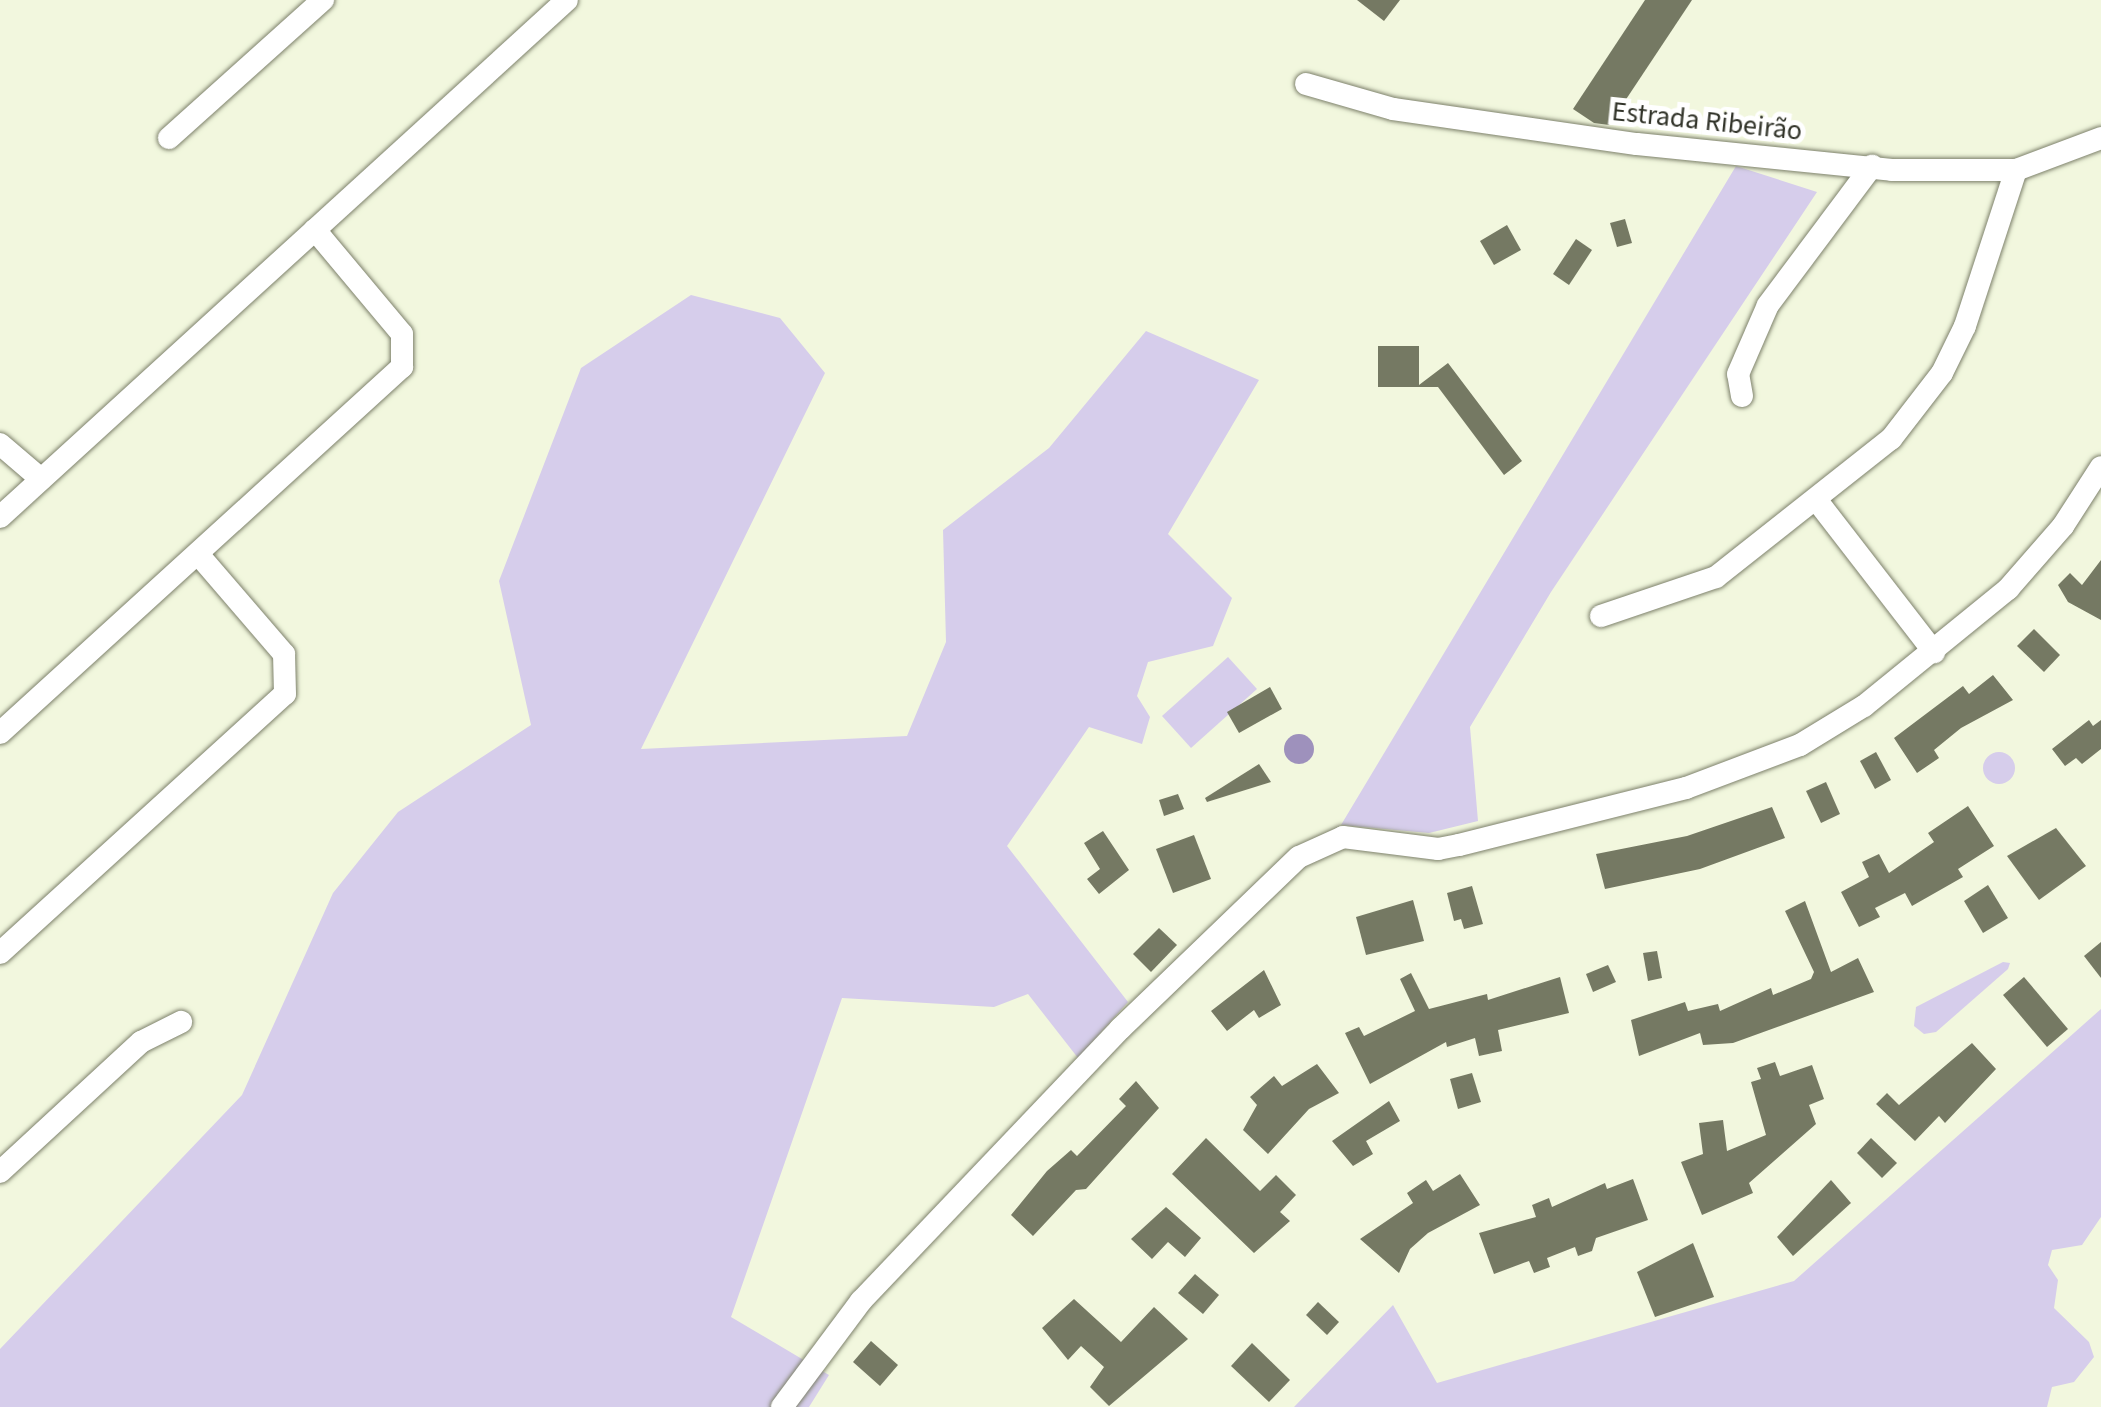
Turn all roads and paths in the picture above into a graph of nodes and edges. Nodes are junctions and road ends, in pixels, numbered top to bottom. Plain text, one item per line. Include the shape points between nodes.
1 (323, 0) edge
2 (566, 0) edge
3 (1306, 84) dead end
4 (169, 138) dead end
5 (2101, 138) edge
6 (1872, 166) junction
7 (2016, 170) junction
8 (314, 230) junction
9 (1742, 396) dead end
10 (0, 444) edge
11 (2101, 467) edge
12 (42, 479) junction
13 (1818, 502) junction
14 (0, 516) edge
15 (198, 554) junction
16 (1602, 616) dead end
17 (1934, 652) junction
18 (0, 734) edge
19 (0, 953) edge
20 (181, 1022) dead end
21 (0, 1172) edge
22 (782, 1407) edge

1 - 4 street
2 - 8 street
3 - 6 street, Estrada Ribeirão via 1357,102 1501,125
5 - 7 street, Estrada Ribeirão
6 - 7 street, Estrada Ribeirão
6 - 9 street via 1768,305 1738,374
7 - 13 street via 1942,373 1891,439
8 - 12 street
8 - 15 street via 398,327 406,359
10 - 12 street
11 - 17 street via 2063,526 2008,589
12 - 14 street
13 - 16 street via 1716,578
13 - 17 street
15 - 18 street
15 - 19 street via 284,654 285,694
17 - 22 street via 1800,744 1686,788 1438,848 1343,837 1276,873 861,1300
20 - 21 street via 141,1042

